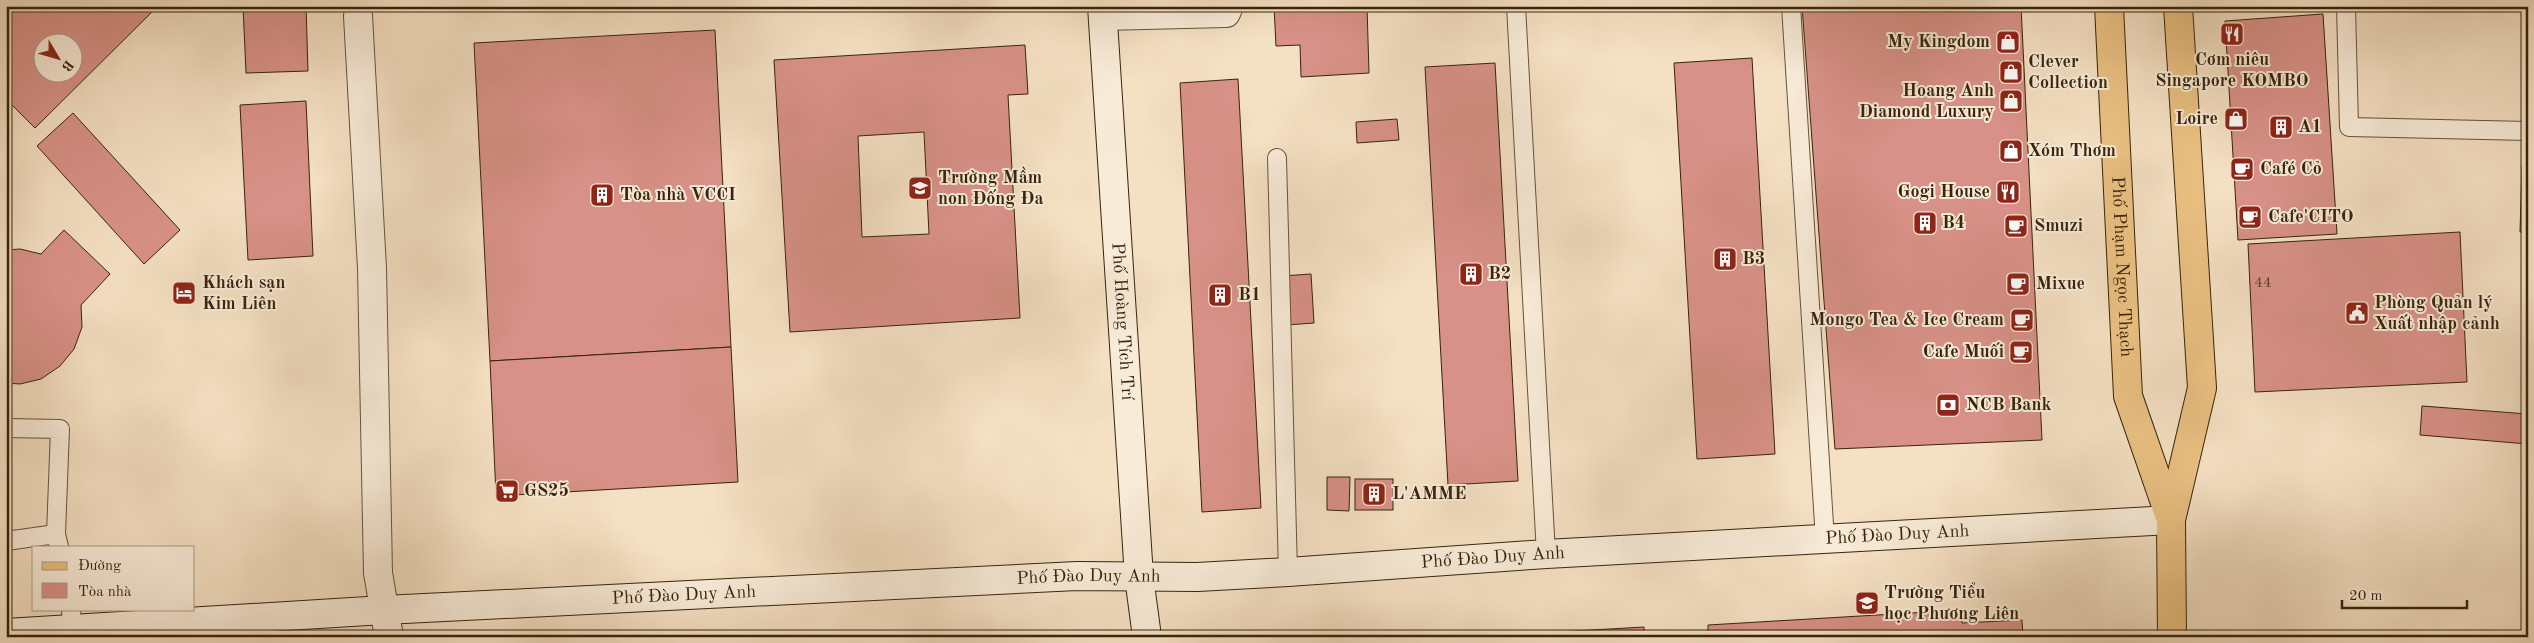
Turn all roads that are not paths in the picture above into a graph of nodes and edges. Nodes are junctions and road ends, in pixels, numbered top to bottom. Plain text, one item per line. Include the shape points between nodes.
1 (1228, 6) edge
2 (1516, 6) edge
3 (1790, 6) edge
4 (2109, 6) edge
5 (2178, 6) edge
6 (2346, 6) edge
7 (1102, 11) edge
8 (358, 16) dead end
9 (2528, 132) edge
10 (1277, 158) dead end
11 (6, 428) edge
12 (2171, 520) junction
13 (58, 540) edge
14 (1825, 540) junction
15 (6, 541) edge
16 (1546, 554) junction
17 (1288, 572) junction
18 (1139, 577) junction
19 (384, 610) junction
20 (72, 619) edge
21 (6, 633) edge
22 (389, 637) edge
23 (1147, 637) edge
24 (2172, 637) edge

1 - 7 street via 1226,13
2 - 16 lane
3 - 14 lane
4 - 12 main road, Phố Phạm Ngọc Thạch via 2128,396
5 - 12 main road, Phố Phạm Ngọc Thạch via 2202,388
6 - 9 lane via 2349,127
7 - 18 street, Phố Hoàng Tích Trí
8 - 19 street via 372,268 378,573
10 - 17 lane
11 - 13 lane via 60,429
12 - 14 street, Phố Đào Duy Anh
12 - 24 main road, Phố Phạm Ngọc Thạch
13 - 15 lane
14 - 16 street, Phố Đào Duy Anh
16 - 17 street, Phố Đào Duy Anh
17 - 18 street, Phố Đào Duy Anh
18 - 19 street, Phố Đào Duy Anh via 1077,576
18 - 23 street, Phố Hoàng Tích Trí
19 - 20 street, Phố Đào Duy Anh
19 - 22 street
20 - 21 street, Phố Đào Duy Anh

